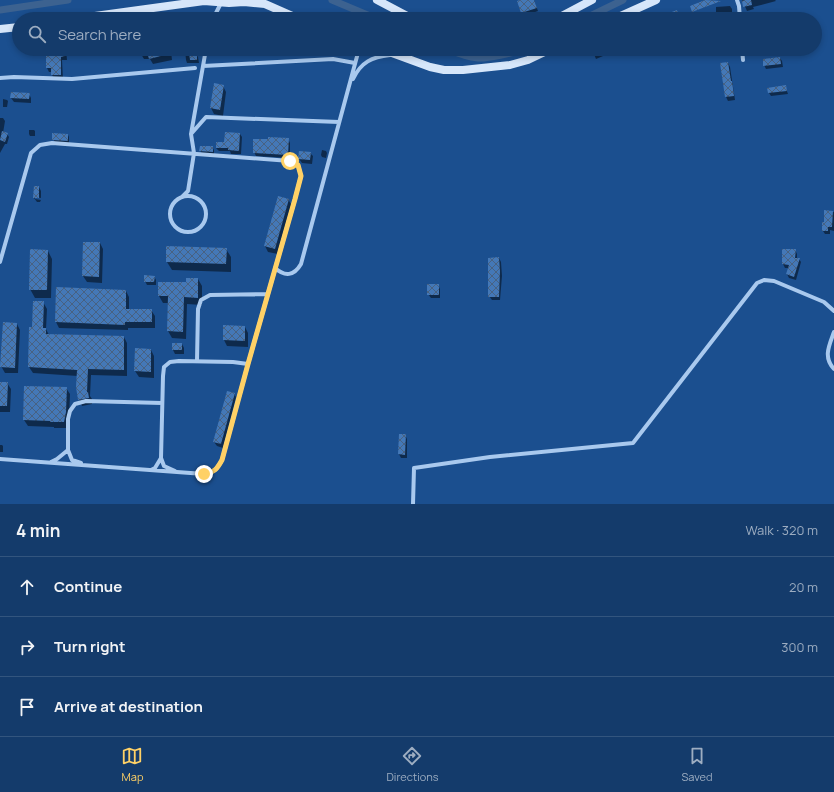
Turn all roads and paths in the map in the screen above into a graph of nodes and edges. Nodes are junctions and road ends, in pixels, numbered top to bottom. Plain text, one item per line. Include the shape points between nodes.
1 (377, 0) edge
2 (592, 0) edge
3 (656, 0) edge
4 (737, 0) edge
5 (221, 3) junction
6 (390, 4) edge
7 (121, 12) edge
8 (216, 12) edge
9 (283, 12) edge
10 (402, 12) edge
11 (569, 12) edge
12 (629, 12) edge
13 (739, 12) edge
14 (12, 28) edge
15 (0, 29) edge
16 (205, 56) edge
17 (356, 56) edge
18 (385, 56) edge
19 (399, 56) edge
20 (536, 56) edge
21 (743, 56) edge
22 (743, 60) dead end
23 (355, 63) junction
24 (203, 66) junction
25 (195, 68) dead end
26 (0, 78) edge
27 (348, 88) junction
28 (339, 122) junction
29 (191, 134) junction
30 (194, 154) junction
31 (188, 191) junction
32 (182, 197) junction
33 (196, 198) junction
34 (0, 262) edge
35 (275, 268) junction
36 (268, 294) junction
37 (834, 311) edge
38 (834, 332) edge
39 (197, 361) junction
40 (248, 364) junction
41 (834, 369) edge
42 (162, 403) junction
43 (68, 450) junction
44 (161, 458) junction
45 (0, 459) edge
46 (48, 462) junction
47 (87, 465) junction
48 (151, 470) junction
49 (178, 472) junction
50 (413, 504) edge

1 - 6 street
2 - 11 street
3 - 12 street
4 - 13 street
5 - 7 street via 204,0
5 - 8 street
5 - 9 street via 265,4
6 - 10 street
14 - 15 street
16 - 24 street
17 - 23 street
18 - 27 street via 366,61 356,72
19 - 20 street via 430,67 463,70 510,65
21 - 22 street
23 - 24 street via 333,59
23 - 27 street
24 - 29 street
25 - 26 street via 72,79
27 - 28 street
28 - 29 street via 206,117
28 - 35 street via 301,264 298,270 290,274 282,274
29 - 30 street
30 - 31 street
30 - 34 street via 52,143 40,145 31,153
30 - 35 street via 290,161 298,165 301,176
31 - 32 street
31 - 33 street
32 - 33 street
32 - 33 street via 171,206 170,213 174,226 187,232 200,227 206,215 205,208
35 - 36 street
36 - 39 street via 210,295 200,300
36 - 40 street
37 - 50 street via 824,302 774,281 764,280 757,283 633,443 414,468
38 - 41 street via 828,349 828,359
39 - 40 street
39 - 42 street via 170,362 164,367
40 - 49 street via 218,467 204,474
42 - 43 street via 86,401 75,404 68,419
42 - 44 street
43 - 46 street via 57,460
43 - 47 street via 72,460
44 - 48 street
44 - 49 street via 164,466
45 - 46 street
46 - 47 street
47 - 48 street
48 - 49 street

